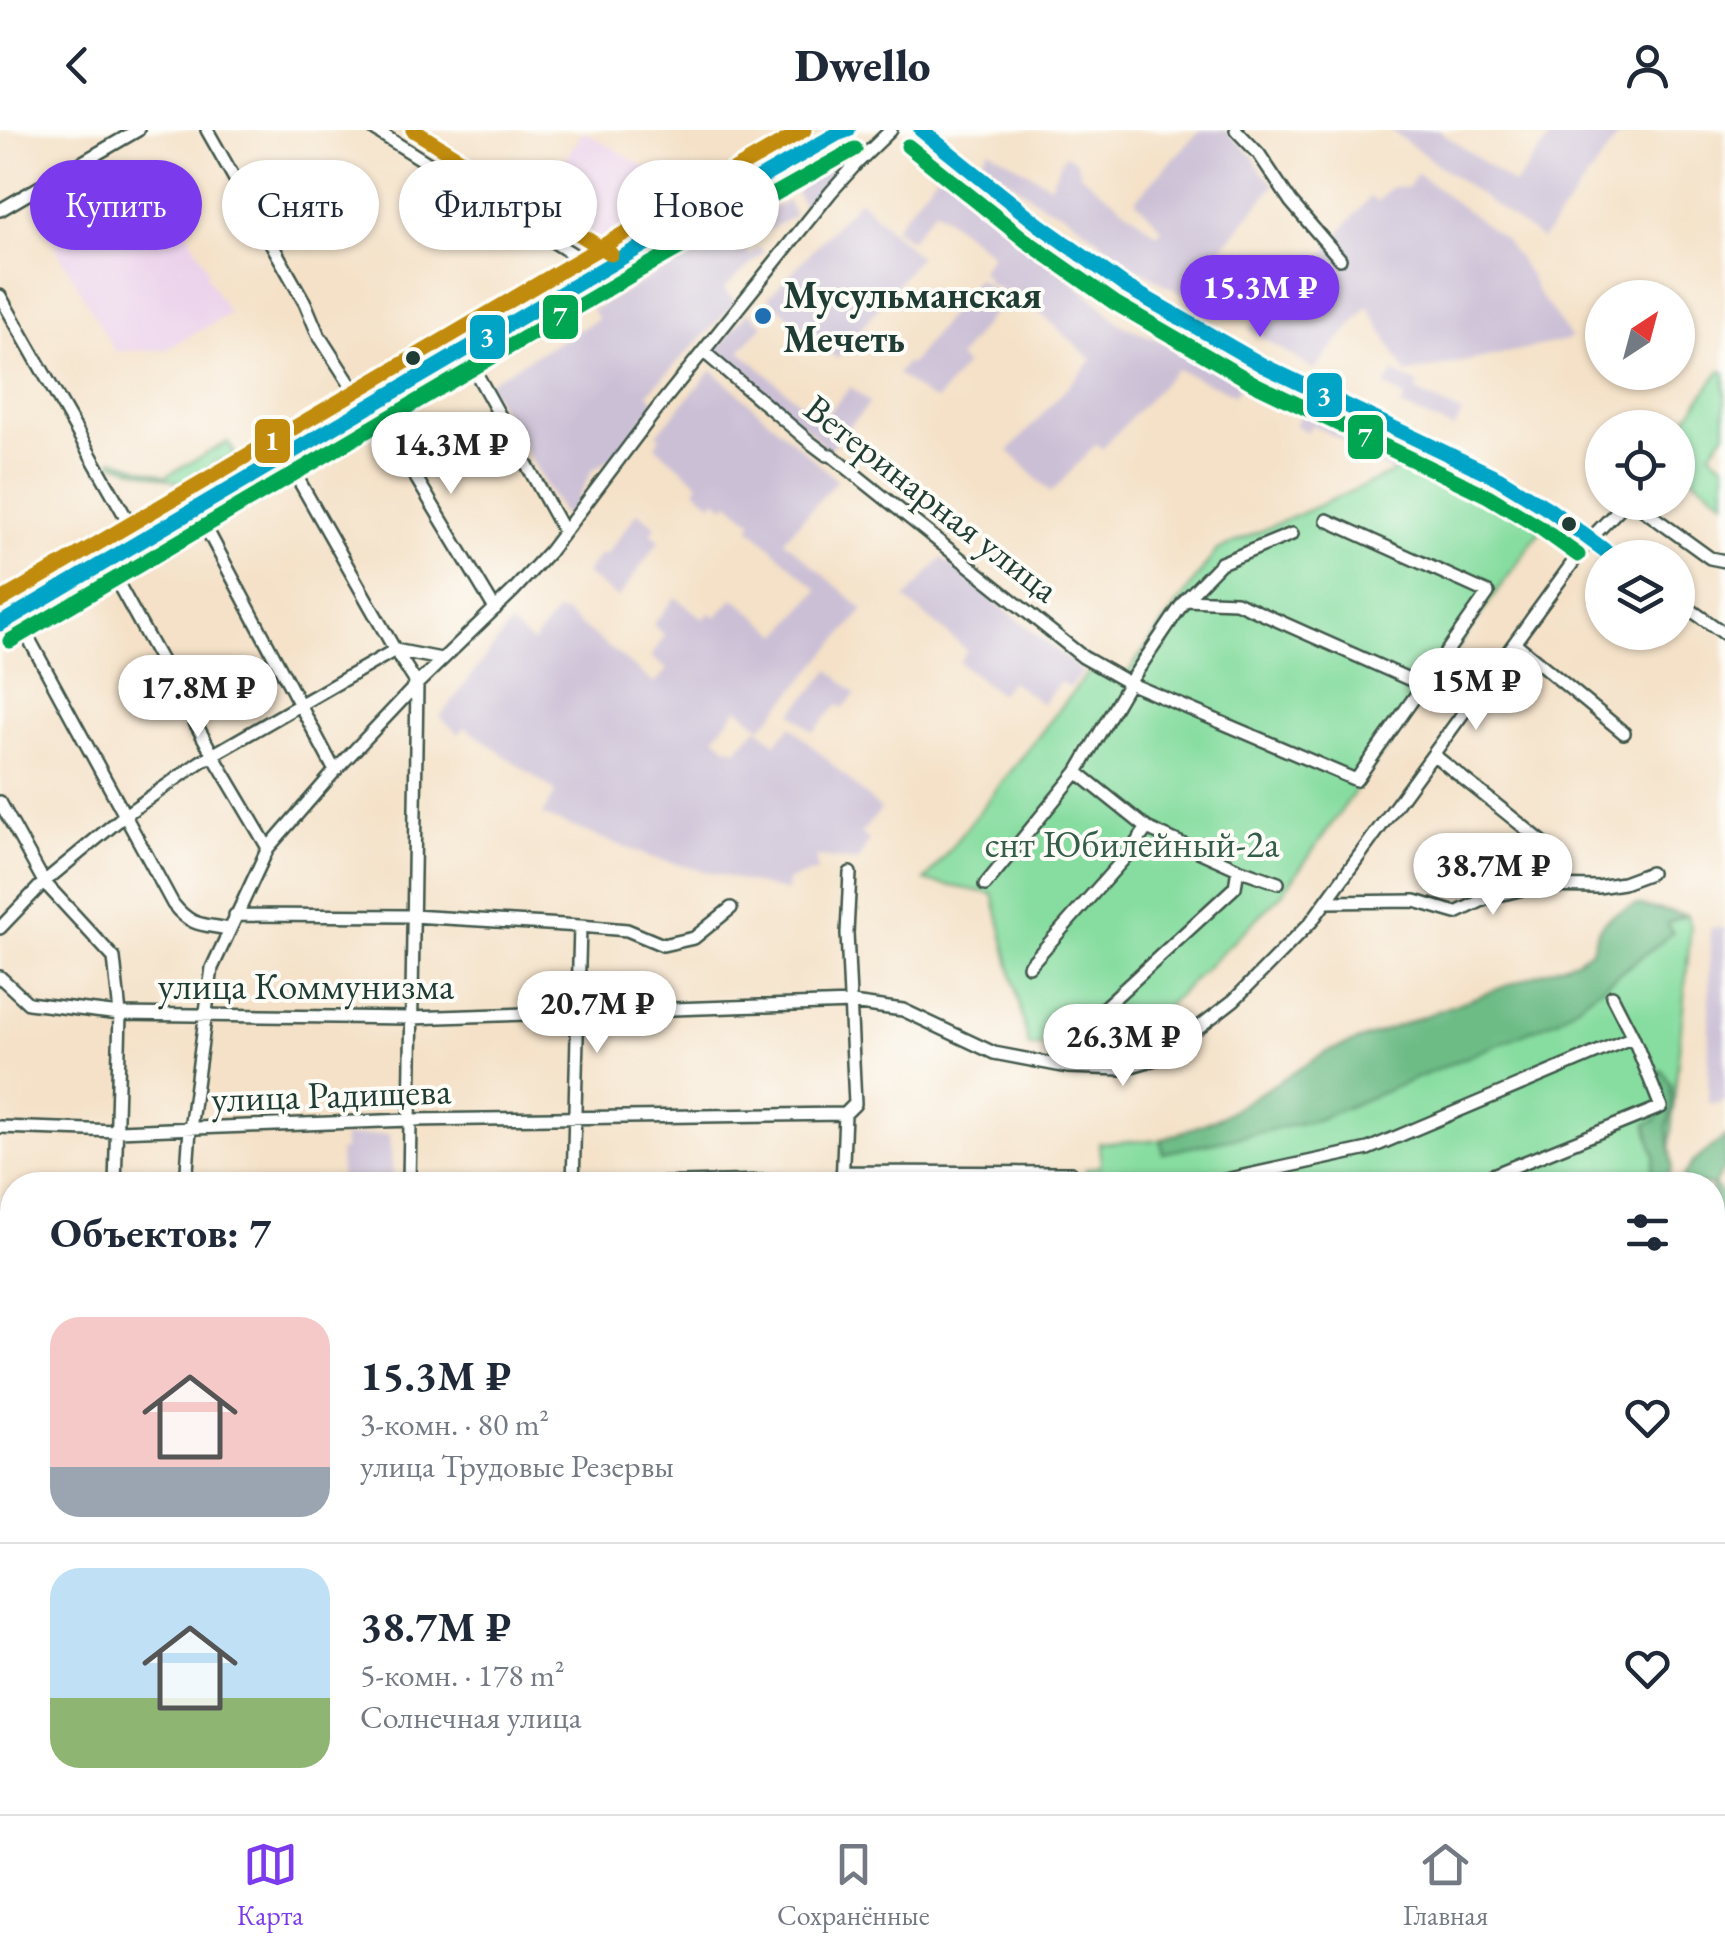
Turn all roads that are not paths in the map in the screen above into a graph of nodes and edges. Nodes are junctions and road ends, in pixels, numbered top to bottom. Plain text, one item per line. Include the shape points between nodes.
1 (138, 130) edge
2 (207, 130) edge
3 (375, 130) edge
4 (878, 130) edge
5 (891, 130) edge
6 (1236, 130) edge
7 (843, 131) edge
8 (921, 132) edge
9 (857, 163) junction
10 (0, 210) edge
11 (1340, 259) dead end
12 (600, 271) junction
13 (0, 296) edge
14 (464, 351) junction
15 (704, 352) junction
16 (370, 407) junction
17 (286, 456) junction
18 (196, 509) junction
19 (1327, 520) dead end
20 (564, 532) junction
21 (1292, 534) dead end
22 (1590, 539) junction
23 (140, 542) junction
24 (1725, 561) edge
25 (106, 562) junction
26 (1186, 600) junction
27 (495, 609) junction
28 (1695, 613) edge
29 (16, 614) junction
30 (0, 624) edge
31 (1725, 634) edge
32 (1515, 643) junction
33 (395, 650) junction
34 (441, 659) junction
35 (1129, 683) junction
36 (417, 684) junction
37 (1422, 685) junction
38 (300, 705) junction
39 (1624, 733) dead end
40 (214, 755) junction
41 (1434, 755) junction
42 (334, 771) junction
43 (1076, 772) junction
44 (1, 808) edge
45 (124, 815) junction
46 (1147, 828) junction
47 (268, 848) junction
48 (1238, 869) junction
49 (850, 872) dead end
50 (1650, 873) dead end
51 (44, 882) junction
52 (1278, 884) dead end
53 (986, 885) dead end
54 (1535, 886) junction
55 (1326, 902) junction
56 (731, 908) dead end
57 (236, 915) junction
58 (412, 916) junction
59 (580, 926) junction
60 (0, 928) edge
61 (229, 929) junction
62 (1029, 966) dead end
63 (0, 977) edge
64 (1612, 996) dead end
65 (852, 1003) junction
66 (577, 1012) junction
67 (206, 1013) junction
68 (120, 1014) junction
69 (410, 1018) junction
70 (1082, 1028) dead end
71 (1632, 1038) junction
72 (845, 1114) junction
73 (575, 1117) junction
74 (409, 1120) junction
75 (0, 1126) edge
76 (190, 1129) junction
77 (118, 1131) junction
78 (116, 1172) edge
79 (187, 1172) edge
80 (409, 1172) edge
81 (573, 1172) edge
82 (842, 1172) edge
83 (1262, 1172) edge
84 (1500, 1172) edge

1 - 10 street
2 - 16 street via 318,334
3 - 12 street
4 - 9 street
5 - 9 street
6 - 11 street
7 - 12 street
8 - 22 street via 1125,286 1264,366 1498,478
9 - 15 street
12 - 14 street
13 - 23 street
14 - 16 street
14 - 20 street
15 - 20 street
15 - 35 street, Ветеринарная улица via 1083,657
16 - 17 street
16 - 27 street
17 - 18 street
17 - 33 street
18 - 23 street
18 - 38 street
19 - 37 street via 1488,592
20 - 27 street
21 - 26 street via 1221,563
22 - 24 street, улица Коммунизма via 1618,508 1632,505 1710,558
22 - 32 street, улица Коммунизма
23 - 25 street
25 - 29 street
25 - 40 street
26 - 35 street
26 - 37 street via 1236,602
27 - 34 street
28 - 31 street
29 - 30 street
29 - 45 street
32 - 39 street
32 - 41 street, улица Коммунизма
33 - 34 street
33 - 36 street
33 - 38 street
34 - 36 street
35 - 37 street, Ветеринарная улица via 1356,780
35 - 43 street
36 - 42 street
36 - 58 street
38 - 40 street
38 - 42 street
40 - 45 street
40 - 47 street
41 - 54 street via 1550,848
41 - 55 street, улица Коммунизма
42 - 47 street
43 - 46 street
43 - 53 street
44 - 51 street
45 - 51 street
45 - 61 street via 184,917
46 - 48 street
46 - 62 street
47 - 57 street
48 - 52 street
48 - 70 street via 1235,888
49 - 65 street
50 - 54 street via 1598,887
51 - 60 street
51 - 68 street via 114,958
54 - 55 street via 1456,913 1414,901
55 - 65 street, улица Коммунизма via 1234,1000 1159,1058 1122,1069 994,1053 904,1010
56 - 59 street via 694,938 667,945 628,930
57 - 58 street
57 - 61 street
58 - 59 street
58 - 69 street
59 - 66 street
61 - 67 street via 212,968
63 - 68 street, улица Коммунизма via 28,1003
64 - 71 street
65 - 66 street, улица Коммунизма
65 - 72 street via 856,1104
66 - 69 street, улица Коммунизма
66 - 73 street
67 - 68 street, улица Коммунизма
67 - 69 street, улица Коммунизма
67 - 76 street
68 - 77 street
69 - 74 street
71 - 83 street via 1368,1149
71 - 84 street via 1661,1107
72 - 73 street, улица Радищева
72 - 82 street
73 - 74 street, улица Радищева
73 - 81 street
74 - 76 street, улица Радищева
74 - 80 street
75 - 77 street, улица Радищева
76 - 77 street, улица Радищева
76 - 79 street
77 - 78 street

